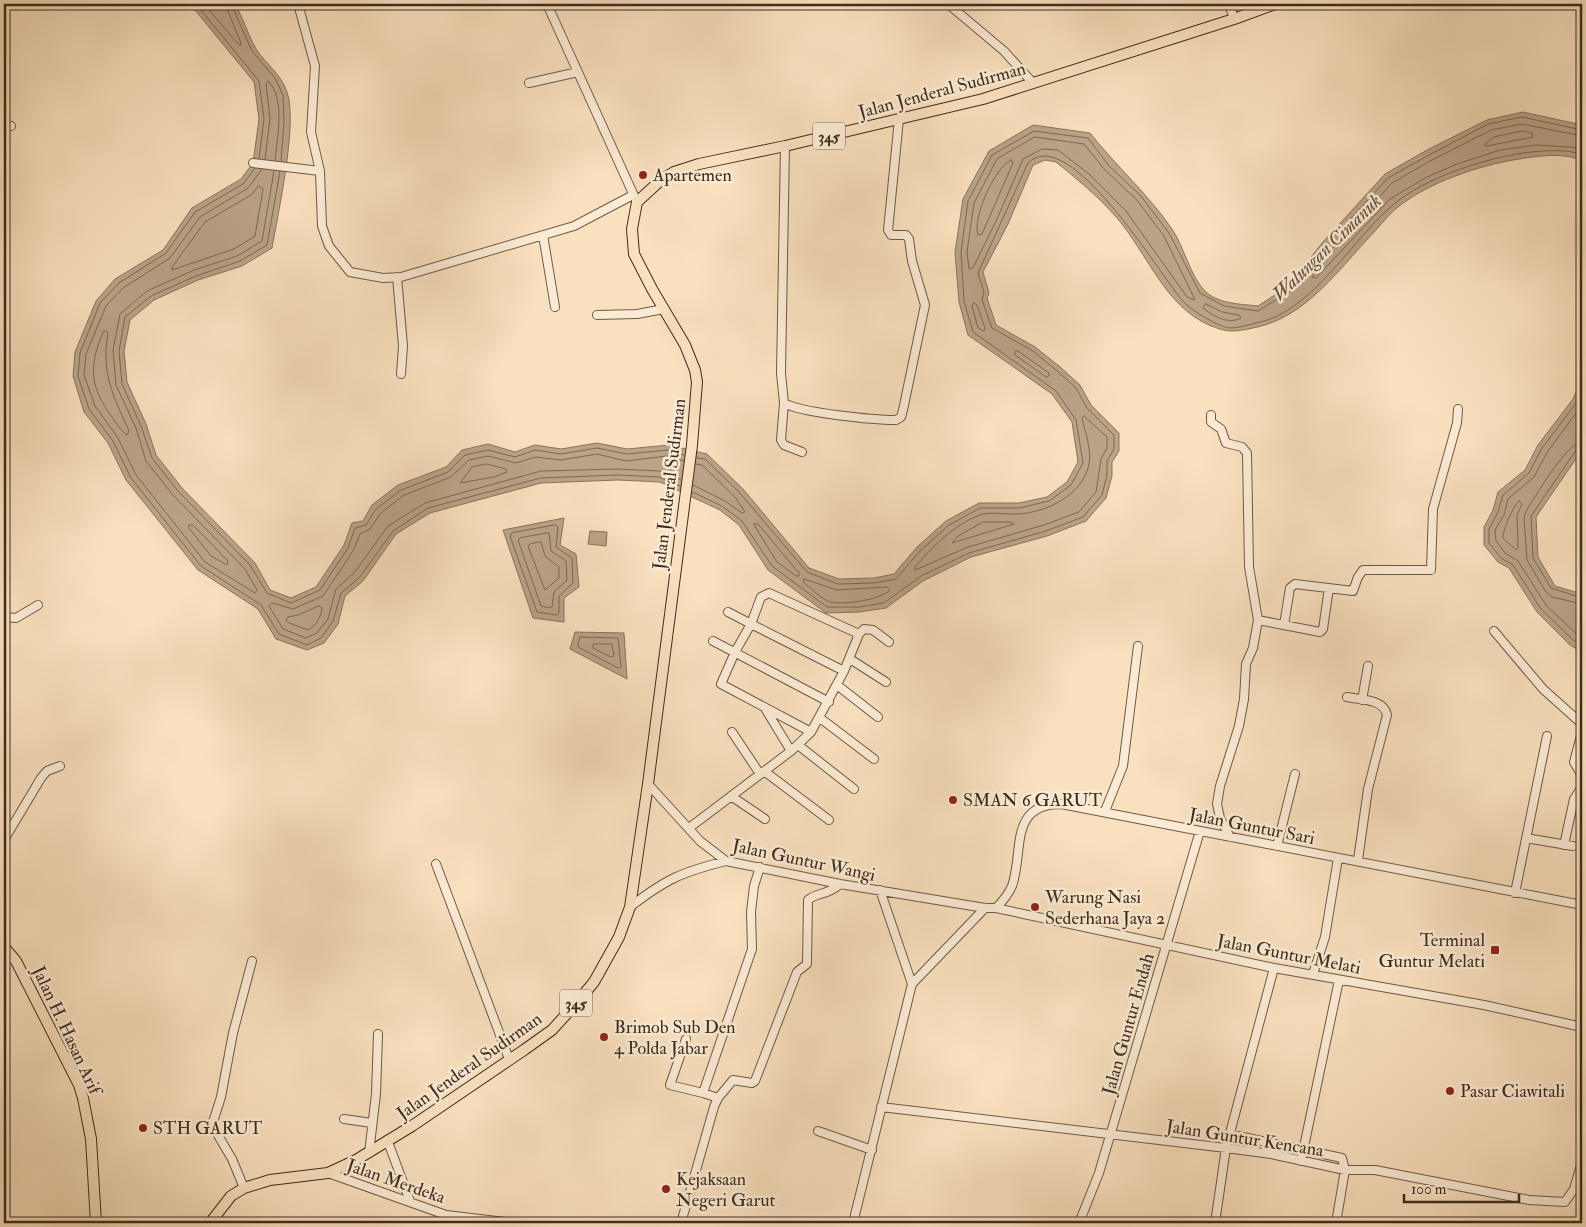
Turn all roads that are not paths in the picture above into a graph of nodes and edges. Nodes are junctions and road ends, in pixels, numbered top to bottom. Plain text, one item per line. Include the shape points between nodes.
1 (298, 4) edge
2 (547, 4) edge
3 (948, 4) edge
4 (1229, 4) edge
5 (1275, 4) edge
6 (1234, 19) junction
7 (578, 72) junction
8 (1033, 82) junction
9 (529, 83) dead end
10 (899, 119) junction
11 (785, 146) junction
12 (253, 163) dead end
13 (320, 171) junction
14 (635, 198) junction
15 (543, 235) junction
16 (397, 278) junction
17 (555, 307) dead end
18 (664, 309) junction
19 (597, 315) dead end
20 (401, 374) dead end
21 (784, 403) junction
22 (1458, 409) dead end
23 (1211, 415) dead end
24 (802, 452) dead end
25 (1329, 588) junction
26 (38, 605) dead end
27 (728, 612) dead end
28 (4, 617) edge
29 (1258, 620) junction
30 (751, 624) junction
31 (1284, 625) junction
32 (1494, 631) dead end
33 (859, 634) junction
34 (713, 641) dead end
35 (889, 642) dead end
36 (1138, 646) dead end
37 (735, 652) junction
38 (850, 658) junction
39 (1368, 666) dead end
40 (844, 671) junction
41 (886, 682) dead end
42 (837, 686) junction
43 (1347, 698) dead end
44 (1362, 700) junction
45 (829, 702) junction
46 (765, 709) junction
47 (878, 717) dead end
48 (820, 718) junction
49 (1582, 724) edge
50 (732, 732) dead end
51 (811, 732) junction
52 (1582, 732) edge
53 (1547, 736) dead end
54 (4, 742) edge
55 (798, 745) junction
56 (4, 748) edge
57 (791, 752) junction
58 (874, 758) dead end
59 (60, 766) dead end
60 (762, 772) junction
61 (1296, 774) dead end
62 (1582, 776) edge
63 (648, 784) junction
64 (1582, 787) edge
65 (854, 789) dead end
66 (730, 796) junction
67 (1105, 811) junction
68 (765, 819) dead end
69 (829, 820) dead end
70 (688, 828) junction
71 (1200, 831) junction
72 (1230, 837) junction
73 (1526, 838) junction
74 (4, 840) edge
75 (1564, 845) junction
76 (1277, 846) junction
77 (1573, 846) dead end
78 (1338, 858) junction
79 (1358, 860) junction
80 (726, 861) junction
81 (436, 864) dead end
82 (760, 867) junction
83 (840, 884) junction
84 (880, 890) junction
85 (1515, 893) junction
86 (1582, 905) edge
87 (630, 907) junction
88 (985, 908) junction
89 (996, 908) junction
90 (1166, 945) junction
91 (4, 947) edge
92 (252, 960) dead end
93 (1274, 968) junction
94 (1313, 974) junction
95 (1339, 980) junction
96 (912, 984) junction
97 (1582, 1026) edge
98 (378, 1034) dead end
99 (686, 1039) dead end
100 (509, 1059) junction
101 (703, 1094) junction
102 (718, 1098) junction
103 (881, 1107) junction
104 (344, 1119) dead end
105 (372, 1122) junction
106 (818, 1131) dead end
107 (1111, 1134) junction
108 (1229, 1134) junction
109 (388, 1142) junction
110 (1226, 1148) junction
111 (1303, 1148) junction
112 (872, 1150) junction
113 (369, 1153) junction
114 (1301, 1161) junction
115 (1582, 1162) edge
116 (1345, 1170) junction
117 (1581, 1170) edge
118 (328, 1173) junction
119 (244, 1188) junction
120 (410, 1202) junction
121 (96, 1223) edge
122 (210, 1223) edge
123 (514, 1223) edge
124 (681, 1223) edge
125 (853, 1223) edge
126 (1078, 1223) edge
127 (1215, 1223) edge
128 (1336, 1223) edge

1 - 13 street via 315,66 311,132
2 - 7 street
3 - 8 street
4 - 6 street
5 - 6 main road, Jalan Jenderal Sudirman / 345
6 - 8 main road, Jalan Jenderal Sudirman / 345
7 - 9 street
7 - 14 street
8 - 10 main road, Jalan Jenderal Sudirman / 345 via 983,99
10 - 11 main road, Jalan Jenderal Sudirman / 345
10 - 21 street via 888,230 891,235 906,235 910,239 912,261 925,305 901,418 845,416
11 - 14 main road, Jalan Jenderal Sudirman / 345 via 674,172
11 - 21 street via 781,373
12 - 13 street
13 - 16 street via 322,226 326,241 336,257 350,272
14 - 15 street via 574,226
14 - 18 main road, Jalan Jenderal Sudirman / 345 via 634,254
15 - 16 street
15 - 17 street
16 - 20 street via 403,346
18 - 19 street via 637,314
18 - 63 main road, Jalan Jenderal Sudirman / 345 via 695,370 697,382 692,444
21 - 24 street via 781,440 784,445
22 - 25 street via 1433,510 1430,570 1363,570 1354,591
23 - 29 street via 1211,422 1220,429 1226,443 1242,447 1247,453 1249,568
25 - 31 street via 1292,585
25 - 31 street via 1322,631
26 - 28 street via 16,618
27 - 30 street
29 - 31 street
29 - 72 street via 1253,648 1246,664 1238,726 1220,786 1220,818
30 - 33 street via 761,597 770,593
30 - 37 street
30 - 40 street
32 - 49 street via 1543,689
33 - 35 street via 870,629
33 - 38 street
34 - 37 street
36 - 67 street via 1123,766
37 - 45 street
37 - 46 street via 721,684
38 - 40 street
38 - 41 street
39 - 44 street
40 - 42 street
42 - 45 street
42 - 47 street
43 - 44 street
44 - 79 street via 1380,704 1388,715 1368,789
45 - 48 street
46 - 51 street
46 - 57 street
48 - 51 street
48 - 58 street
50 - 60 street
51 - 55 street
52 - 62 street via 1574,762
53 - 73 street
54 - 56 street
55 - 57 street
55 - 65 street
57 - 60 street
59 - 74 street via 47,771 41,778
60 - 66 street
60 - 69 street
61 - 76 street
63 - 70 street, Jalan Guntur Wangi
63 - 87 main road, Jalan Jenderal Sudirman / 345
64 - 75 street via 1574,798
66 - 68 street
66 - 70 street
67 - 71 street, Jalan Guntur Sari
67 - 89 street, Jalan Guntur Sari via 1051,804 1039,807 1021,829 1012,887
70 - 80 street, Jalan Guntur Wangi
71 - 72 street, Jalan Guntur Sari
71 - 90 street, Jalan Guntur Endah
72 - 76 street, Jalan Guntur Sari
73 - 75 street
73 - 85 street
75 - 77 street
76 - 78 street, Jalan Guntur Sari
78 - 79 street, Jalan Guntur Sari
78 - 94 street via 1324,937
79 - 85 street, Jalan Guntur Sari
80 - 82 street, Jalan Guntur Wangi
80 - 87 street via 688,870 657,886
81 - 100 street
82 - 83 street, Jalan Guntur Wangi
82 - 101 street via 751,912 752,949
83 - 84 street, Jalan Guntur Wangi
83 - 102 street via 831,892 808,900 808,964 797,972 755,1081 733,1080
84 - 88 street
84 - 96 street, Jalan Guntur Wangi
85 - 86 street, Jalan Guntur Sari
87 - 100 main road, Jalan Jenderal Sudirman / 345 via 619,937 594,982 552,1030
88 - 89 street
88 - 96 street
89 - 90 street, Jalan Guntur Melati
90 - 93 street, Jalan Guntur Melati
90 - 107 street, Jalan Guntur Endah
91 - 121 main road, Jalan H. Hasan Arif via 16,961 79,1085 91,1139
92 - 119 street via 233,1033 222,1097 212,1125 232,1158
93 - 94 street, Jalan Guntur Melati
93 - 108 street
94 - 95 street, Jalan Guntur Melati
95 - 97 street, Jalan Guntur Melati
95 - 111 street
96 - 103 street
98 - 105 street
99 - 101 street via 670,1085
100 - 109 main road, Jalan Jenderal Sudirman / 345
101 - 102 street
102 - 124 street
103 - 107 street, Jalan Guntur Kencana
103 - 112 street
104 - 105 street
105 - 113 street
106 - 112 street
107 - 110 street, Jalan Guntur Kencana
107 - 126 street, Jalan Guntur Endah via 1096,1182
108 - 110 street
108 - 111 street
109 - 113 main road, Jalan Jenderal Sudirman / 345
109 - 120 street
110 - 114 street, Jalan Guntur Kencana
110 - 127 street
111 - 114 street
111 - 116 street via 1341,1157
112 - 125 street
113 - 118 main road, Jalan Jenderal Sudirman / 345
114 - 116 street, Jalan Guntur Kencana
115 - 117 street
116 - 117 street, Jalan Guntur Kencana via 1375,1170 1504,1196 1565,1202
116 - 128 street
118 - 119 main road, Jalan Jenderal Sudirman / 345 via 270,1180
118 - 120 street, Jalan Merdeka
119 - 122 main road, Jalan Jenderal Sudirman / 345 via 231,1196
120 - 123 street, Jalan Merdeka via 446,1215

